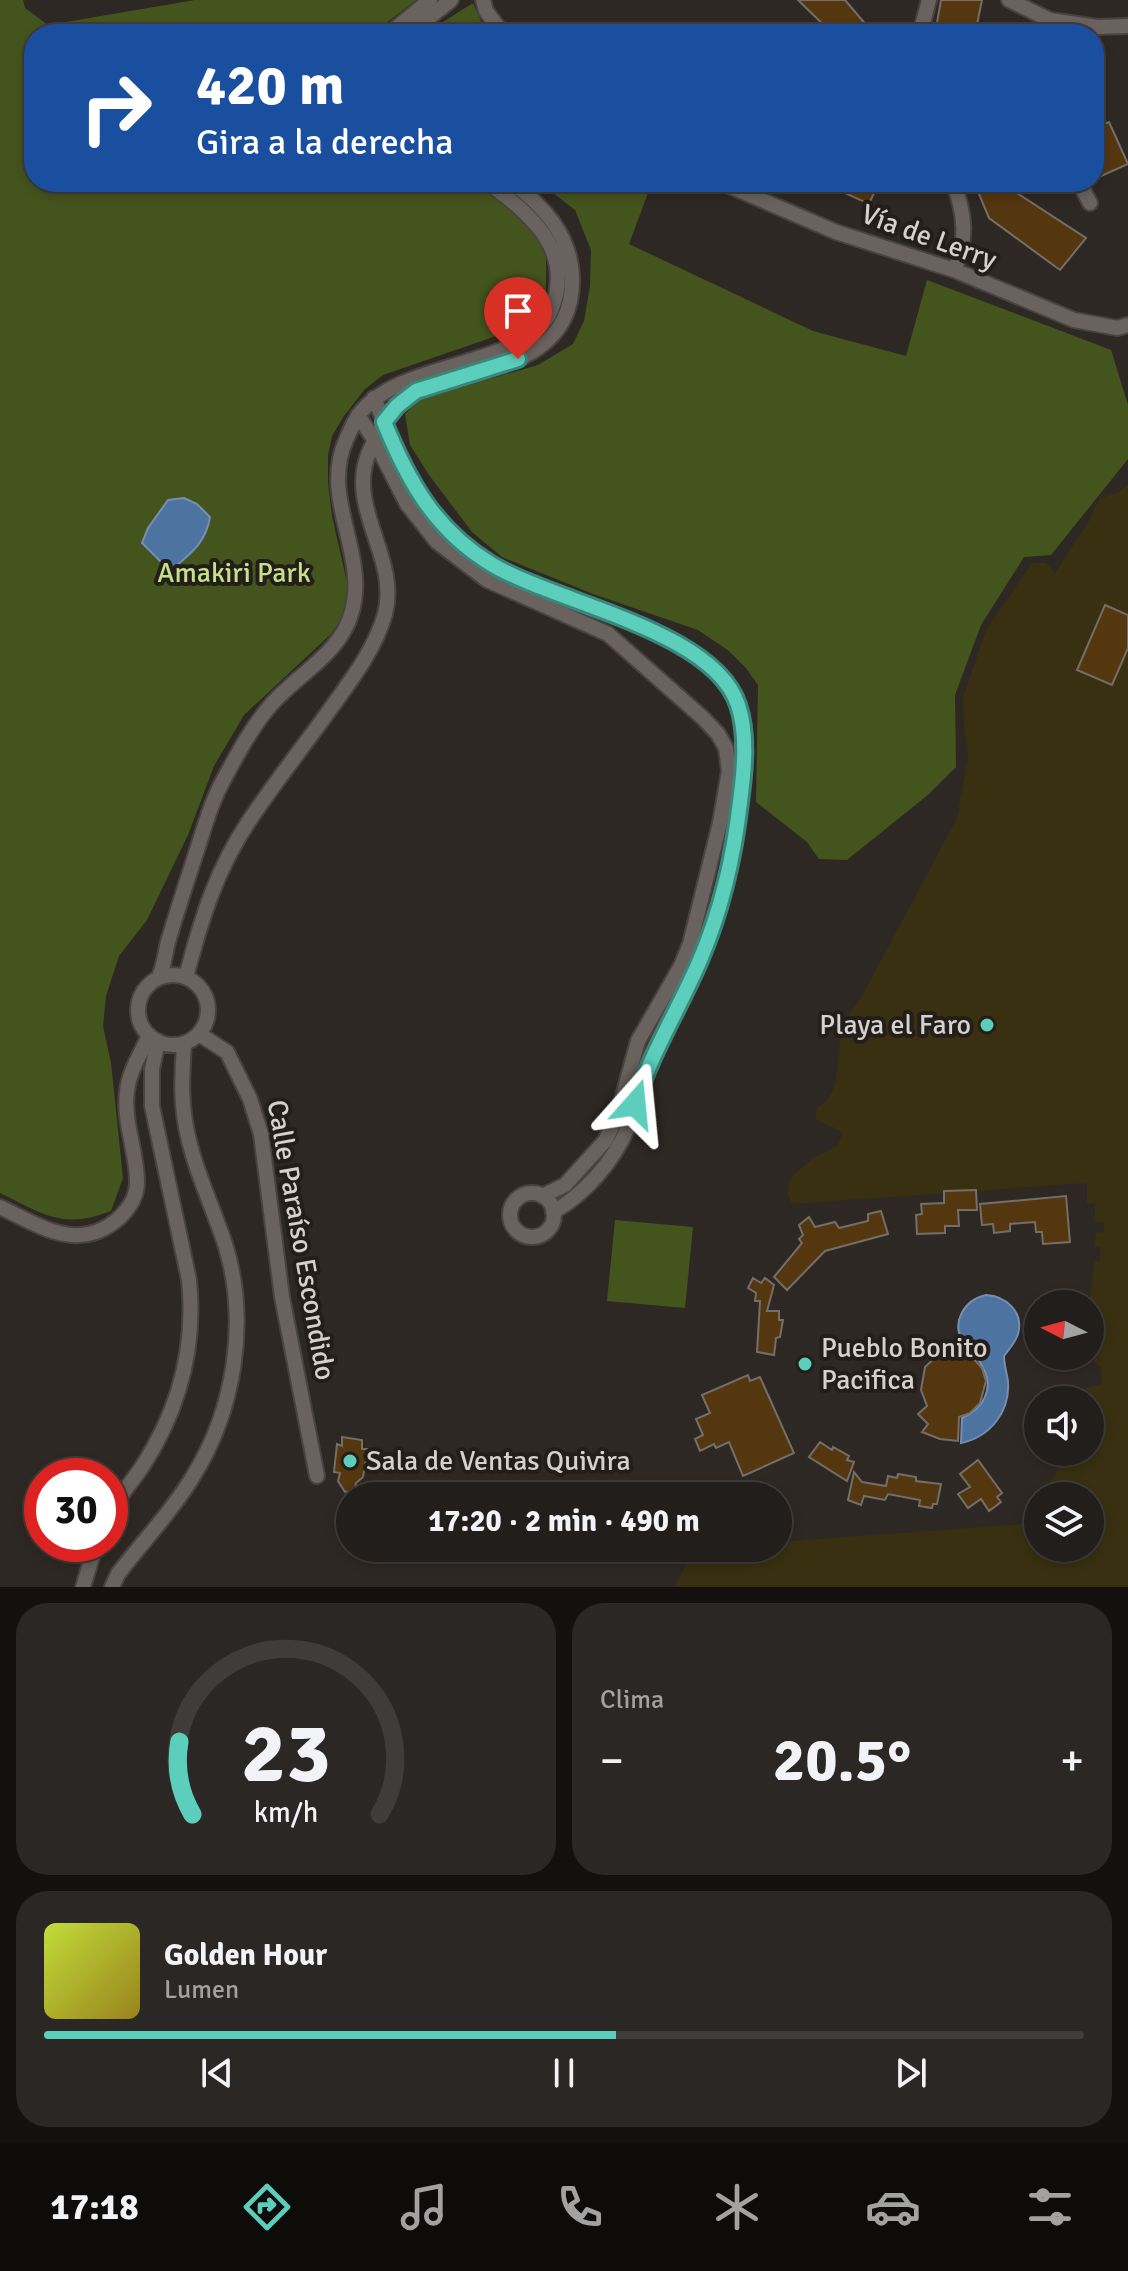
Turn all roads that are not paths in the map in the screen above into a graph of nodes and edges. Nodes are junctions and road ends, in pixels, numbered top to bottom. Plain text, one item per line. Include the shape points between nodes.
1 (430, 0) edge
2 (451, 0) edge
3 (483, 0) edge
4 (929, 0) edge
5 (1009, 0) edge
6 (401, 24) edge
7 (421, 24) edge
8 (496, 24) edge
9 (923, 24) edge
10 (1046, 24) edge
11 (1128, 26) edge
12 (1104, 27) edge
13 (500, 192) edge
14 (522, 192) edge
15 (743, 192) edge
16 (957, 192) edge
17 (1084, 192) edge
18 (1090, 203) dead end
19 (954, 270) junction
20 (1126, 326) edge
21 (374, 398) junction
22 (358, 415) junction
23 (384, 422) junction
24 (375, 441) junction
25 (159, 977) junction
26 (186, 977) junction
27 (199, 1034) junction
28 (154, 1038) junction
29 (184, 1043) junction
30 (542, 1196) junction
31 (0, 1207) edge
32 (553, 1212) junction
33 (317, 1476) dead end
34 (128, 1487) edge
35 (91, 1562) edge
36 (83, 1587) edge
37 (112, 1587) edge

1 - 6 street
2 - 7 street
3 - 8 street
4 - 9 street
5 - 10 street
11 - 12 street
13 - 21 street via 550,242 557,276 550,313 516,344 423,373
14 - 23 street via 555,223 569,255 572,285 559,330 518,359 416,391
15 - 19 street, Vía de Lerry via 836,232
16 - 19 street via 964,232
17 - 18 street
19 - 20 street, Vía de Lerry via 1074,320
21 - 22 street
21 - 23 street
22 - 24 street
22 - 25 street via 341,451 337,485 355,567 350,620 321,658 268,708 223,780
23 - 24 street
23 - 32 street via 432,513 470,549 514,576 683,647 724,679 738,705 743,741 740,800 727,874 705,948 653,1053 620,1145 582,1191
24 - 26 street via 365,464 363,498 387,572 387,604 379,630 356,673 234,846 209,898
24 - 30 street via 407,504 437,542 487,580 608,634 703,718 726,748 729,771 720,823 681,966 638,1041 605,1141 569,1182
25 - 26 street
25 - 28 street via 139,1004 142,1026
26 - 27 street via 208,1002
27 - 29 street
27 - 33 street, Calle Paraíso Escondido via 227,1052 261,1134 282,1297
28 - 29 street
28 - 31 street via 129,1076 128,1134 137,1180 130,1208 99,1232 81,1236 53,1233
28 - 34 street via 152,1106 192,1304 188,1360 169,1419
29 - 37 street via 183,1106 232,1275 235,1353 226,1405 203,1459
30 - 32 street
30 - 32 street via 528,1194 516,1200 510,1212 513,1226 536,1237 547,1231
35 - 36 street

